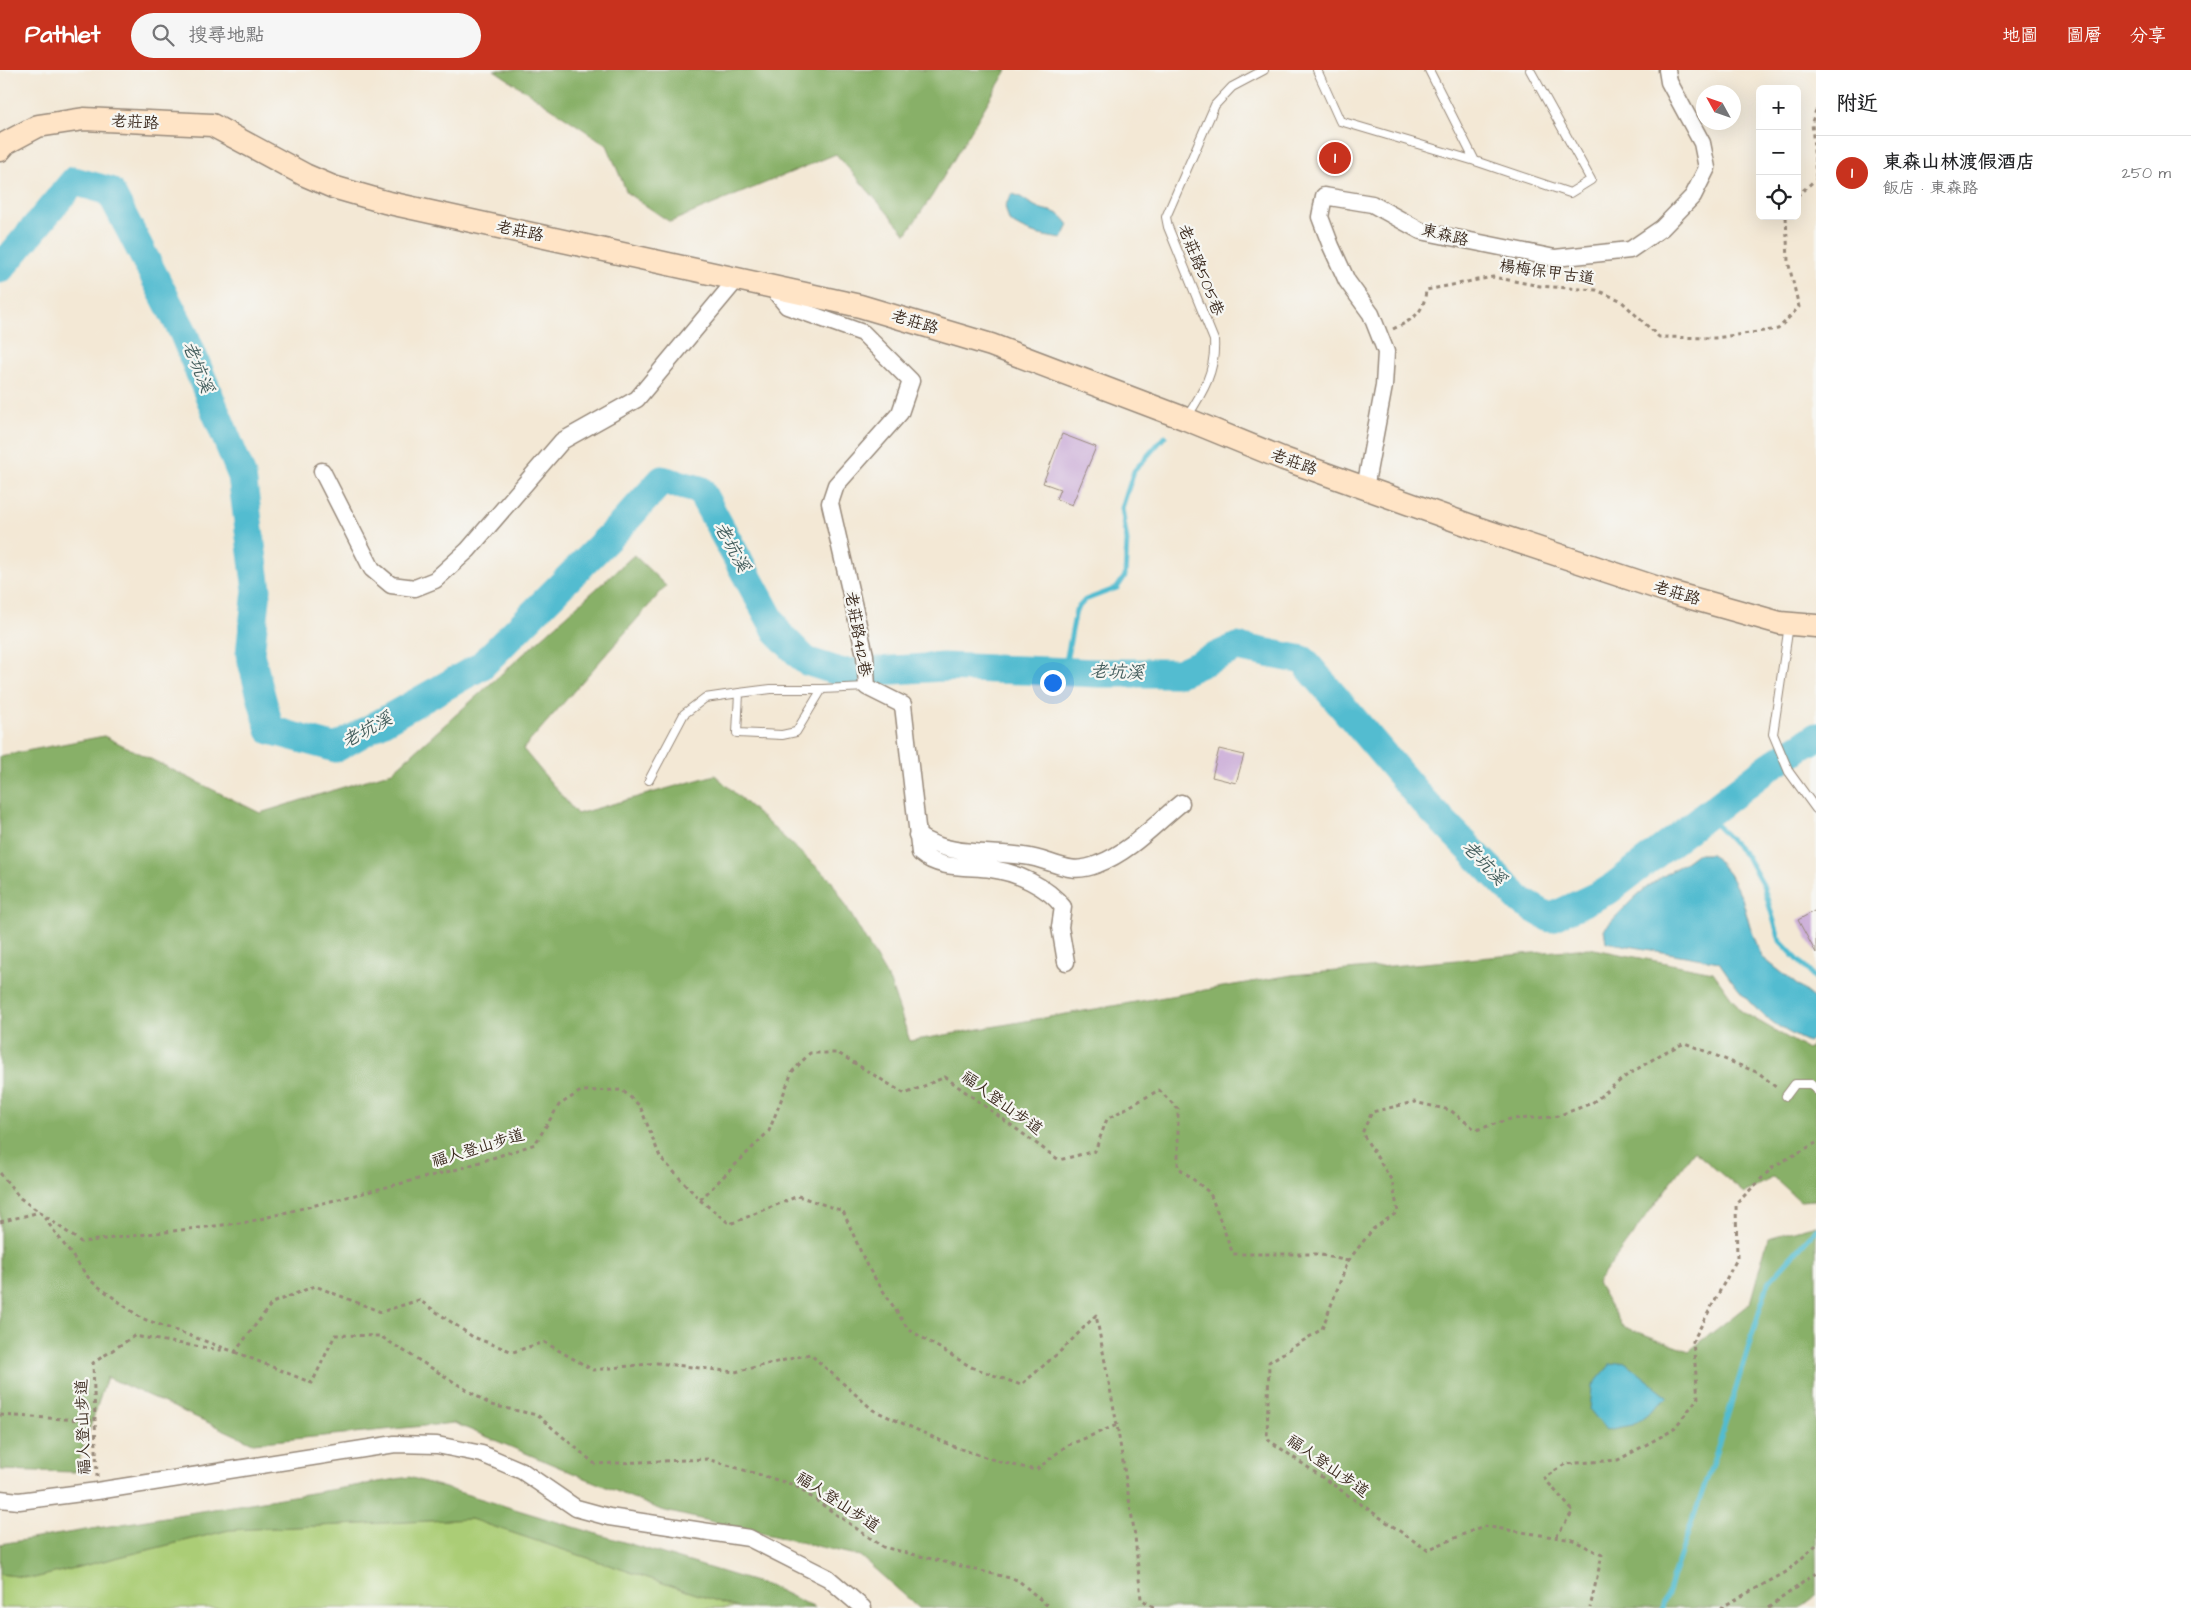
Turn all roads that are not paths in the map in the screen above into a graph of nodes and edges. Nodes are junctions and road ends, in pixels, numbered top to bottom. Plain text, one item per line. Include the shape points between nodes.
1 (1264, 70) edge
2 (1317, 70) edge
3 (1429, 70) edge
4 (1530, 70) edge
5 (1666, 70) edge
6 (0, 150) edge
7 (1475, 161) junction
8 (737, 279) junction
9 (771, 286) junction
10 (1186, 419) junction
11 (322, 471) dead end
12 (1364, 488) junction
13 (1789, 624) junction
14 (1816, 626) edge
15 (867, 687) junction
16 (822, 690) junction
17 (739, 693) junction
18 (649, 780) dead end
19 (1181, 803) dead end
20 (1816, 809) edge
21 (917, 835) junction
22 (1066, 962) dead end
23 (1816, 1090) edge
24 (1786, 1096) road end
25 (0, 1499) edge
26 (863, 1608) edge

1 - 10 lane, 老莊路505巷 via 1232,87 1214,105 1166,217 1214,340 1215,358 1206,387
2 - 7 lane via 1340,121
3 - 7 lane
4 - 7 lane via 1591,180 1570,192
5 - 12 street, 東森路 via 1669,82 1702,143 1706,168 1693,196 1662,228 1630,250 1554,258 1420,231 1372,204 1324,196 1320,217 1331,246 1347,282 1371,314 1386,352 1384,386
6 - 8 street, 老莊路 via 6,143 38,126 84,119 212,125 333,187 385,202
8 - 9 street, 老莊路
8 - 11 street via 637,399 562,441 468,550 435,580 415,588 391,585 372,569
9 - 10 street, 老莊路 via 860,306 992,345
9 - 15 street, 老莊路412巷 via 787,306 863,333 911,381 900,413 836,485 830,503 864,655
10 - 12 street, 老莊路 via 1284,460
12 - 13 street, 老莊路 via 1670,592
13 - 14 street, 老莊路
13 - 20 lane via 1772,734 1789,772
15 - 16 lane
15 - 21 street, 老莊路412巷 via 903,705
16 - 17 lane via 771,689
16 - 17 lane via 796,732 782,734 737,734
17 - 18 lane via 705,698 684,714
19 - 21 street via 1139,840 1120,852 1099,864 1071,870 1026,856 949,848 927,842
21 - 22 street, 老莊路412巷 via 920,853 927,859 959,867 1006,872 1057,899 1063,907 1060,927
23 - 24 lane via 1810,1084 1795,1084
25 - 26 street via 19,1501 97,1492 395,1444 437,1444 482,1454 522,1471 576,1508 609,1517 749,1538 828,1578

